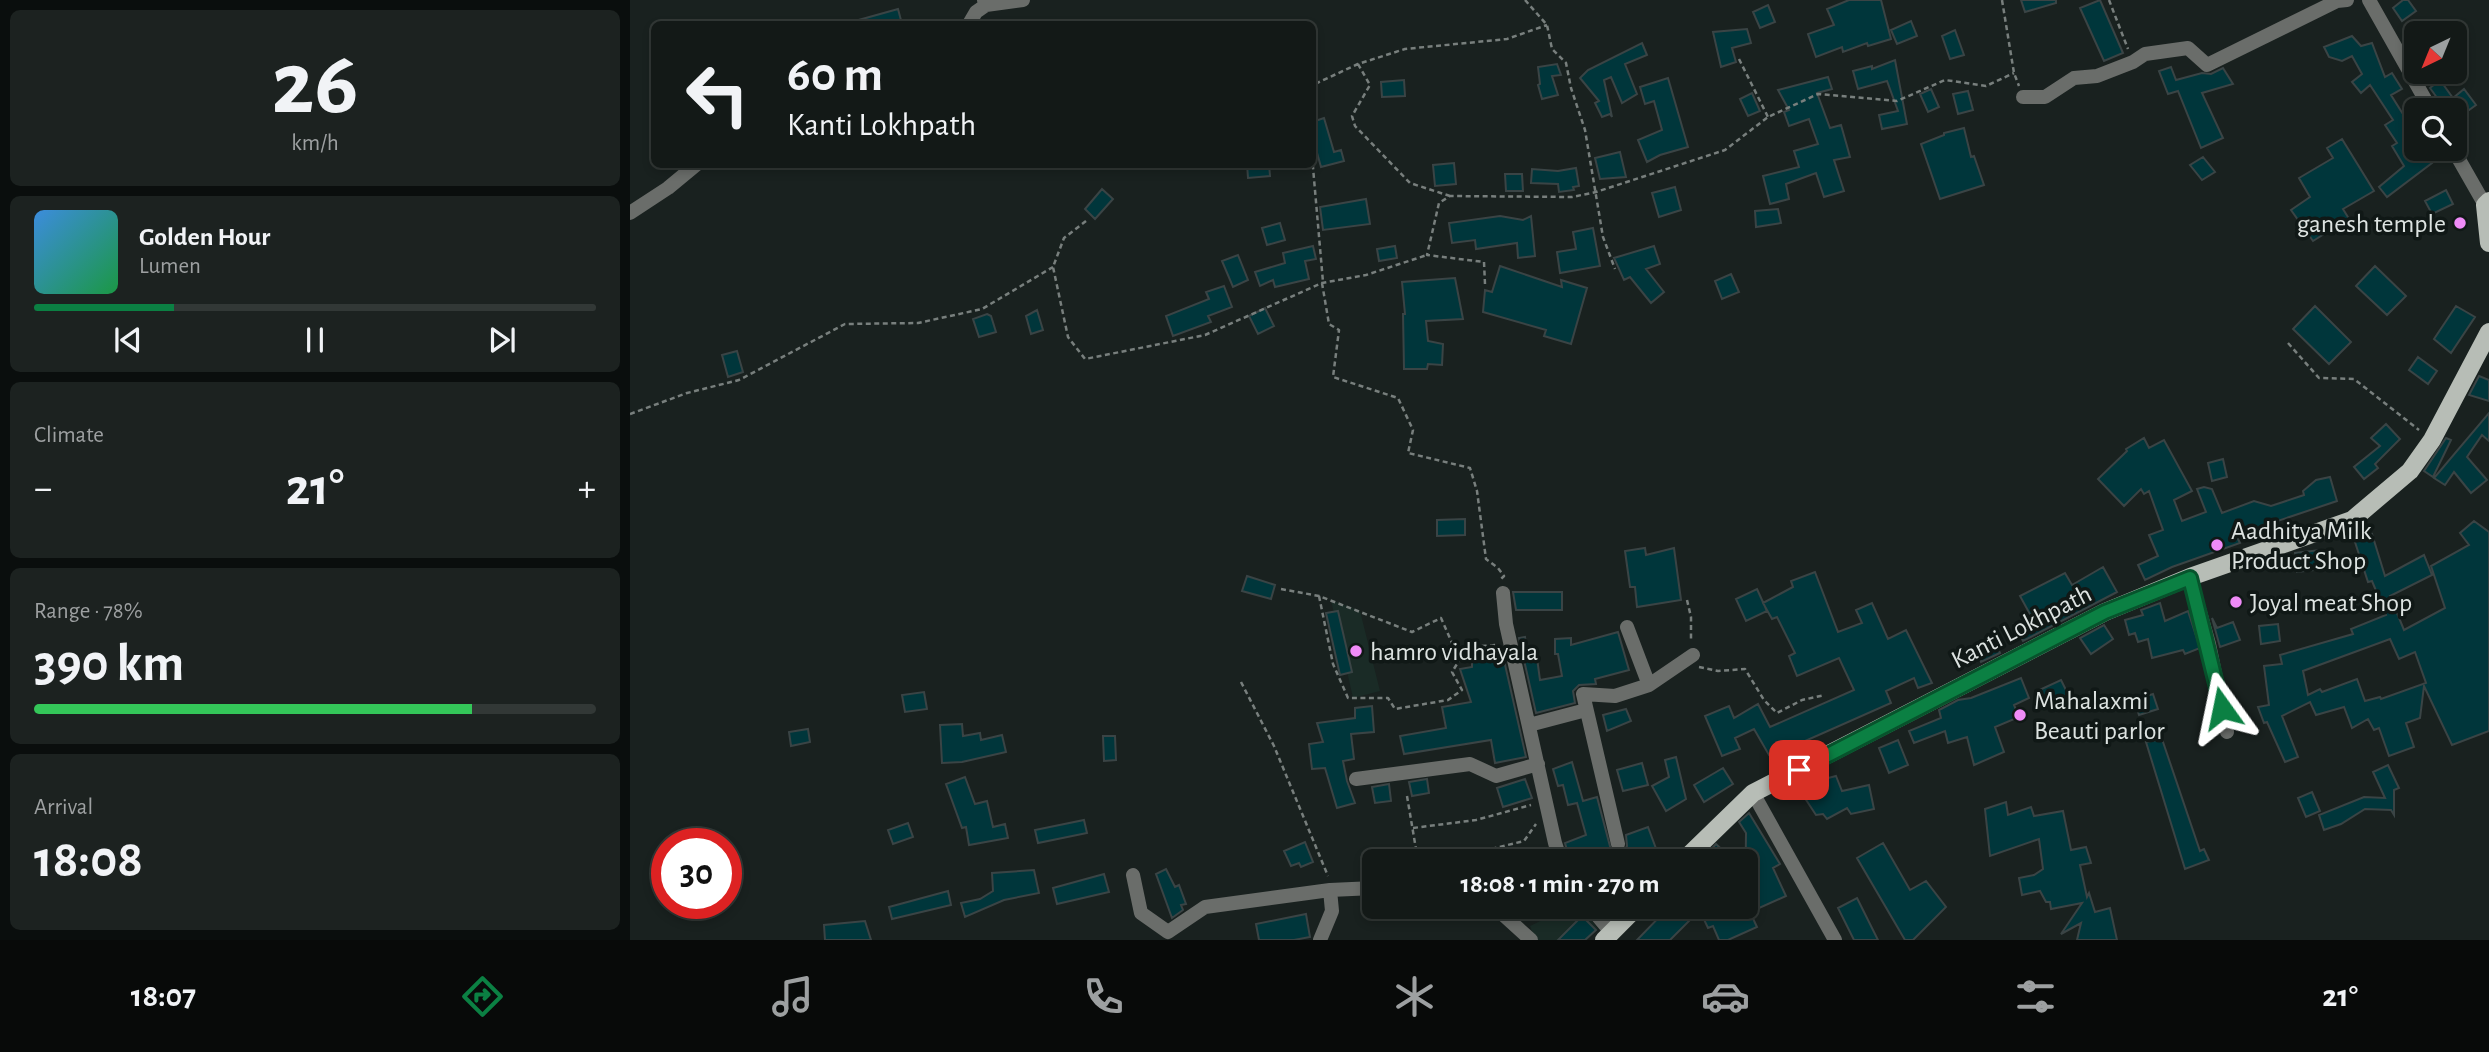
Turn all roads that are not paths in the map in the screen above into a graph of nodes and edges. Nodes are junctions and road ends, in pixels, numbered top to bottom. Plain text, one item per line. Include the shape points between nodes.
1 (2347, 0) edge
2 (2355, 0) edge
3 (1020, 1) edge
4 (2370, 2) edge
5 (985, 3) edge
6 (971, 21) edge
7 (2023, 97) road end
8 (2424, 98) edge
9 (2461, 161) edge
10 (692, 168) edge
11 (2487, 203) edge
12 (630, 213) edge
13 (2489, 243) edge
14 (2489, 332) edge
15 (2190, 578) junction
16 (1503, 593) road end
17 (1627, 626) dead end
18 (1693, 655) road end
19 (1649, 685) junction
20 (1586, 710) junction
21 (1528, 725) junction
22 (2227, 732) dead end
23 (1538, 764) junction
24 (1356, 779) dead end
25 (1753, 793) junction
26 (1618, 844) dead end
27 (1557, 849) edge
28 (1695, 849) edge
29 (1133, 875) dead end
30 (1362, 889) edge
31 (1330, 890) junction
32 (1508, 919) edge
33 (1597, 919) edge
34 (1625, 919) edge
35 (1608, 936) edge
36 (1320, 940) edge
37 (1531, 940) edge
38 (1835, 940) edge

1 - 7 street via 2207,65 2188,48 2145,54 2097,76 2074,78 2045,97
2 - 4 street
3 - 5 street
4 - 8 street
5 - 6 street
9 - 11 street
10 - 12 street
11 - 13 main road
14 - 15 main road, Kanti Lokhpath via 2432,440 2410,471 2352,520
15 - 22 street
15 - 25 main road, Kanti Lokhpath via 2105,612
16 - 21 street
17 - 19 street
18 - 19 street
19 - 20 street via 1615,696 1583,694
20 - 21 street
20 - 26 street
21 - 23 street
23 - 24 street via 1496,776 1470,764
23 - 27 street via 1542,808
25 - 28 main road, Kanti Lokhpath
25 - 38 street
29 - 31 street via 1142,913 1168,932 1205,907
30 - 31 street
31 - 36 street via 1332,911
32 - 37 street
33 - 35 street
34 - 35 main road

